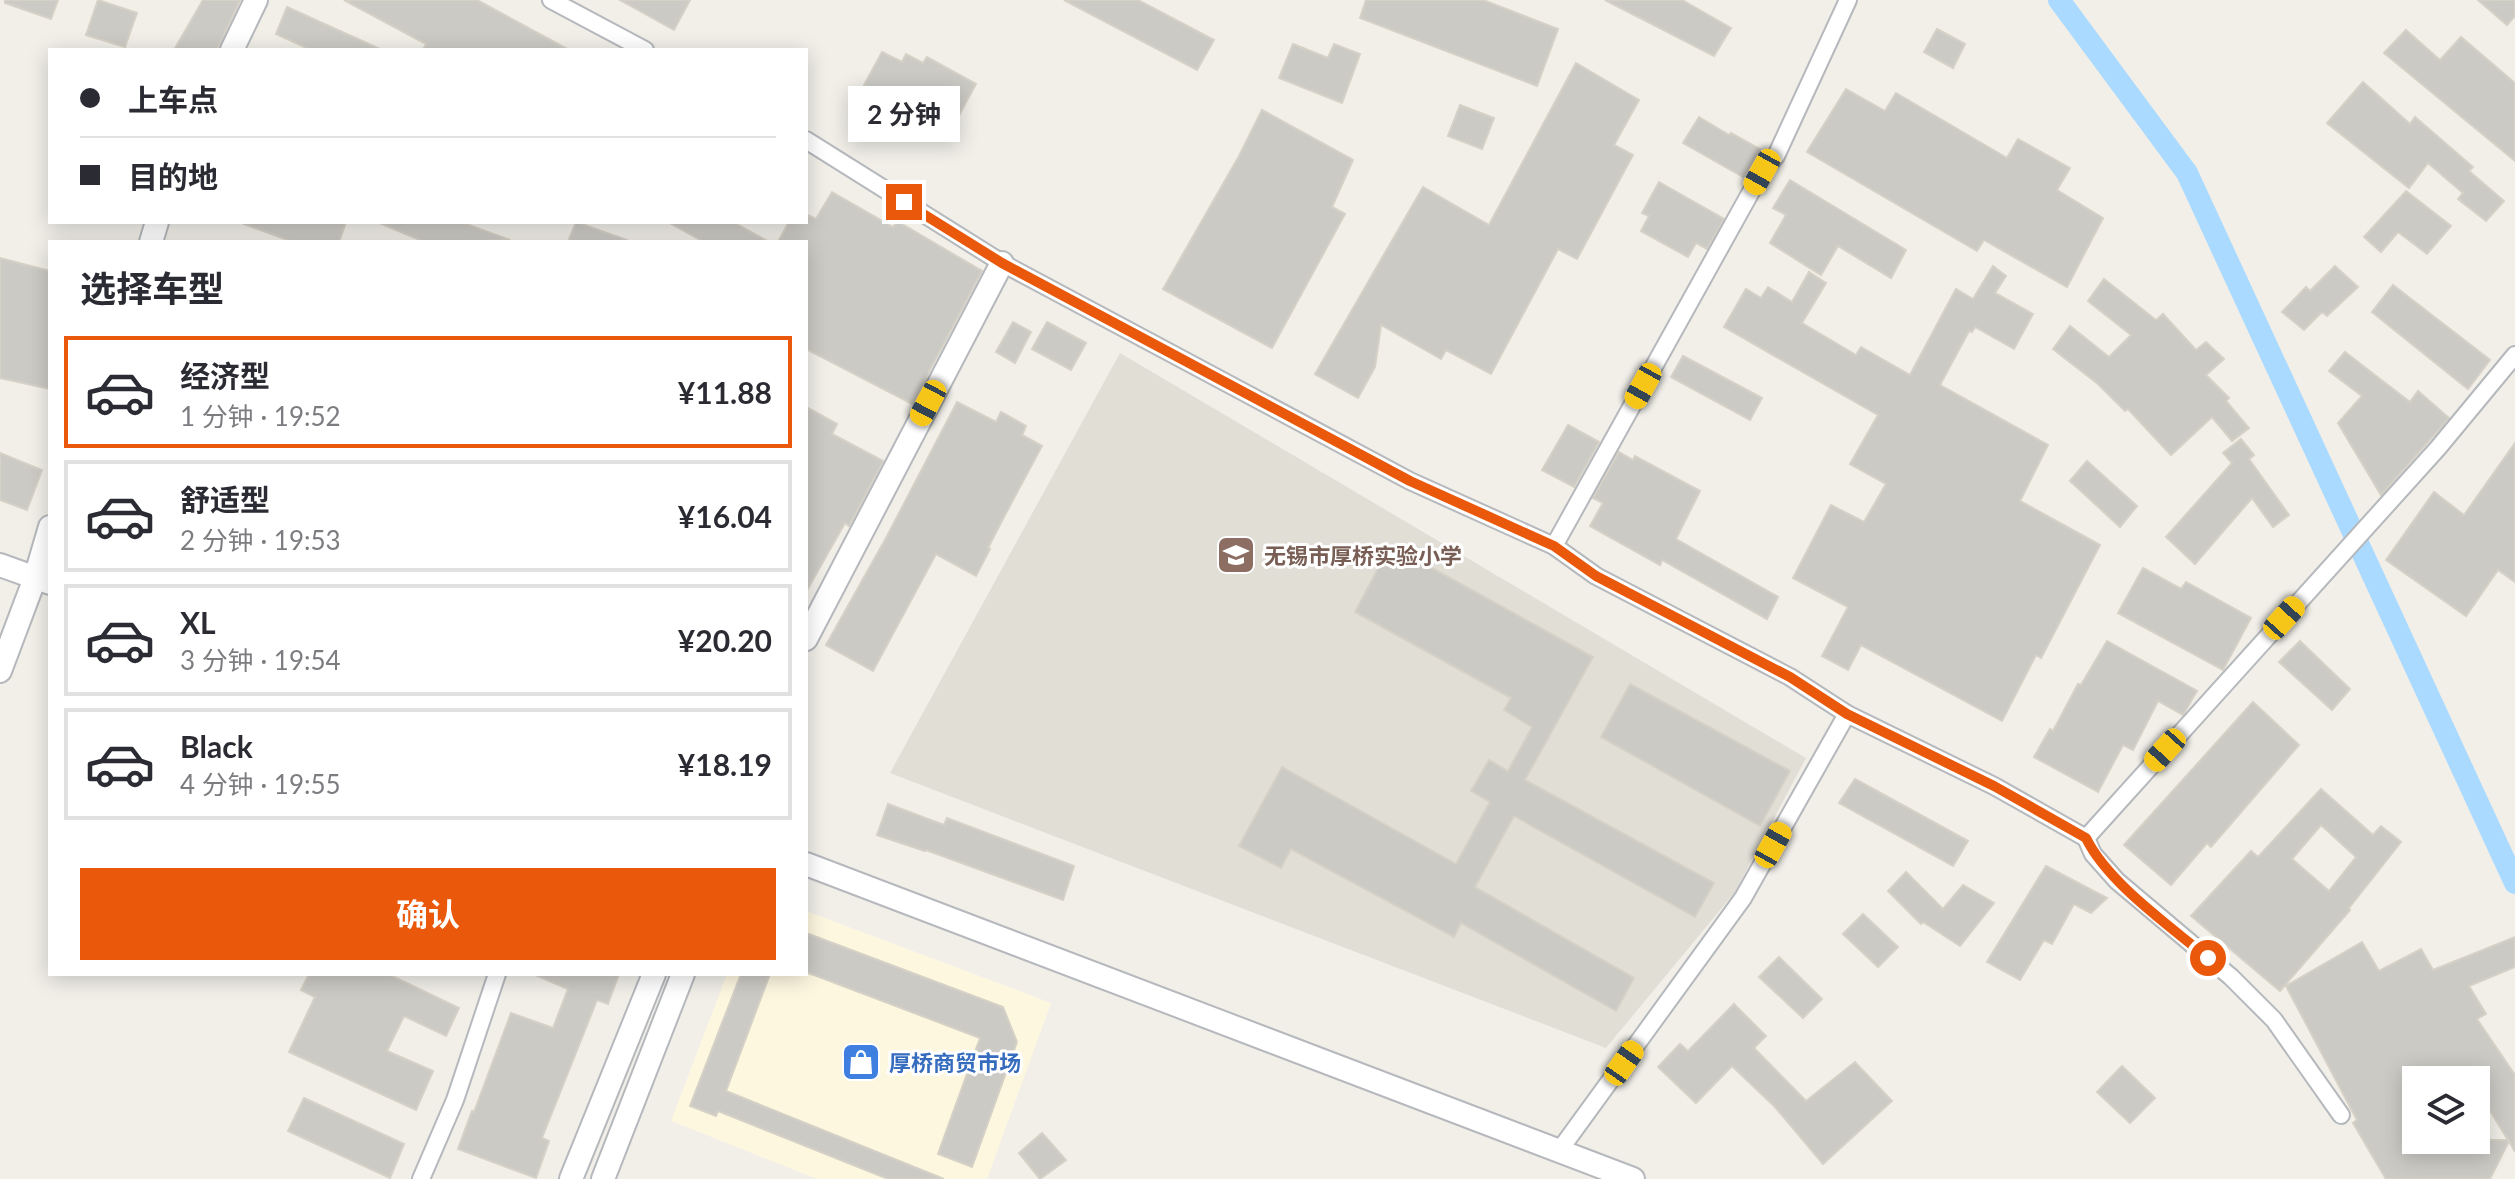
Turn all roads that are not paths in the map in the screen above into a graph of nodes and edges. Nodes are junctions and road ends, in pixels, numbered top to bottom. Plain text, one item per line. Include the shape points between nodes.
1 (256, 0) edge
2 (551, 0) edge
3 (1848, 0) edge
4 (233, 48) edge
5 (641, 48) edge
6 (808, 141) edge
7 (1002, 263) junction
8 (2515, 355) edge
9 (48, 540) edge
10 (1554, 546) junction
11 (0, 565) edge
12 (42, 581) edge
13 (808, 635) edge
14 (0, 671) edge
15 (1847, 714) junction
16 (2086, 838) junction
17 (808, 865) edge
18 (496, 976) edge
19 (653, 976) edge
20 (682, 976) edge
21 (2341, 1115) dead end
22 (1559, 1151) junction
23 (421, 1179) edge
24 (571, 1179) edge
25 (603, 1179) edge
26 (1633, 1179) edge

1 - 4 street
2 - 5 street
3 - 10 street via 1776,156 1762,172
6 - 7 street
7 - 10 street via 1410,481
7 - 13 street
8 - 16 street via 2438,448
9 - 12 street
10 - 15 street via 1596,576 1790,677
11 - 12 street
12 - 14 street
15 - 16 street
15 - 22 street via 1743,898
16 - 21 street via 2117,881 2274,1020
17 - 22 street
18 - 23 street via 455,1100
19 - 24 street
20 - 25 street
22 - 26 street

